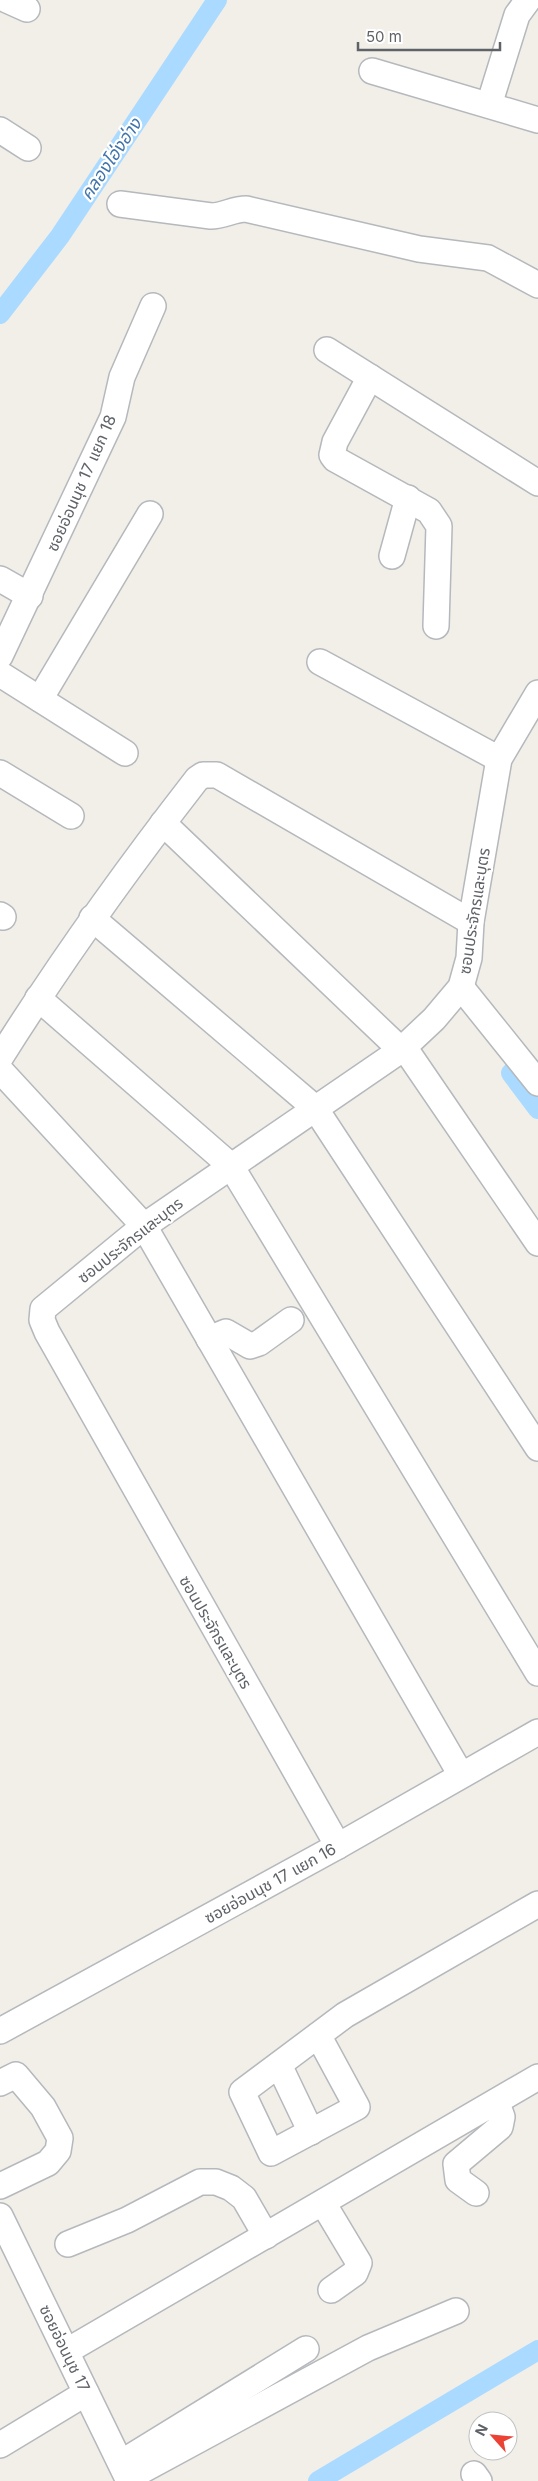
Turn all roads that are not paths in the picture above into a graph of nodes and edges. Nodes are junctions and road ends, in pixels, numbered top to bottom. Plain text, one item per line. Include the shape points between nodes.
1 (528, 0) edge
2 (372, 72) dead end
3 (489, 105) junction
4 (538, 120) edge
5 (0, 130) edge
6 (28, 148) dead end
7 (120, 204) dead end
8 (538, 285) edge
9 (153, 306) dead end
10 (327, 350) dead end
11 (370, 377) junction
12 (538, 483) edge
13 (408, 498) junction
14 (150, 514) dead end
15 (392, 556) dead end
16 (0, 579) edge
17 (30, 596) junction
18 (436, 626) dead end
19 (0, 656) edge
20 (320, 662) dead end
21 (0, 674) edge
22 (538, 693) edge
23 (40, 699) junction
24 (125, 753) dead end
25 (499, 759) junction
26 (0, 773) edge
27 (71, 816) dead end
28 (163, 823) junction
29 (92, 918) junction
30 (471, 922) junction
31 (461, 986) junction
32 (38, 998) junction
33 (402, 1048) junction
34 (0, 1058) edge
35 (0, 1070) edge
36 (538, 1083) edge
37 (315, 1108) junction
38 (231, 1166) junction
39 (144, 1226) junction
40 (538, 1242) edge
41 (291, 1320) dead end
42 (209, 1339) junction
43 (538, 1448) edge
44 (538, 1673) edge
45 (538, 1732) edge
46 (461, 1776) junction
47 (338, 1846) junction
48 (538, 1904) edge
49 (0, 2031) edge
50 (318, 2035) junction
51 (279, 2065) junction
52 (538, 2077) edge
53 (0, 2083) edge
54 (497, 2103) junction
55 (311, 2132) junction
56 (0, 2186) edge
57 (476, 2193) dead end
58 (323, 2203) junction
59 (0, 2216) edge
60 (266, 2236) junction
61 (68, 2244) dead end
62 (331, 2290) dead end
63 (456, 2311) dead end
64 (306, 2349) dead end
65 (67, 2351) junction
66 (86, 2393) junction
67 (0, 2445) edge
68 (126, 2474) edge

1 - 3 street via 517,15
2 - 3 street
3 - 4 street
5 - 6 street
7 - 8 street via 211,216 246,209 419,249 488,258
9 - 17 street, ซอยอ่อนนุช 17 แยก 18 via 122,378 113,417
10 - 11 street
11 - 12 street
11 - 13 street via 335,442 332,455
13 - 15 street
13 - 18 street via 429,512 439,526
14 - 23 street
16 - 17 street
17 - 19 street, ซอยอ่อนนุช 17 แยก 18
20 - 25 street
21 - 23 street
22 - 25 street, ซอนประจักรและบุตร
23 - 24 street
25 - 30 street, ซอนประจักรและบุตร
26 - 27 street
28 - 29 street
28 - 30 street via 197,779 203,775 217,776
28 - 33 street
29 - 32 street
29 - 37 street
30 - 31 street, ซอนประจักรและบุตร via 469,958
31 - 33 street, ซอนประจักรและบุตร via 434,1019
31 - 36 street
32 - 34 street
32 - 38 street
33 - 37 street, ซอนประจักรและบุตร
33 - 40 street
35 - 39 street
37 - 38 street, ซอนประจักรและบุตร
37 - 43 street
38 - 39 street, ซอนประจักรและบุตร
38 - 44 street
39 - 42 street
39 - 47 street, ซอนประจักรและบุตร via 43,1309 43,1325
41 - 42 street via 250,1346 226,1332
42 - 46 street
45 - 46 street, ซอยอ่อนนุช 17 แยก 16
46 - 47 street, ซอยอ่อนนุช 17 แยก 16
47 - 49 street, ซอยอ่อนนุช 17 แยก 16
48 - 50 street via 345,2015
50 - 51 street
50 - 55 street via 357,2107
51 - 55 street
51 - 55 street via 242,2092 254,2119 271,2154
52 - 54 street
53 - 56 street via 16,2075 43,2107 60,2138 58,2151 48,2163
54 - 57 street via 502,2117 500,2128 456,2164 458,2180
54 - 58 street
58 - 60 street
58 - 62 street via 359,2263 356,2273
59 - 65 street, ซอยอ่อนนุช 17
60 - 61 street via 244,2198 216,2182 200,2182 127,2220
60 - 65 street
63 - 68 street via 368,2348
64 - 68 street
65 - 66 street, ซอยอ่อนนุช 17
66 - 67 street
66 - 68 street, ซอยอ่อนนุช 17

